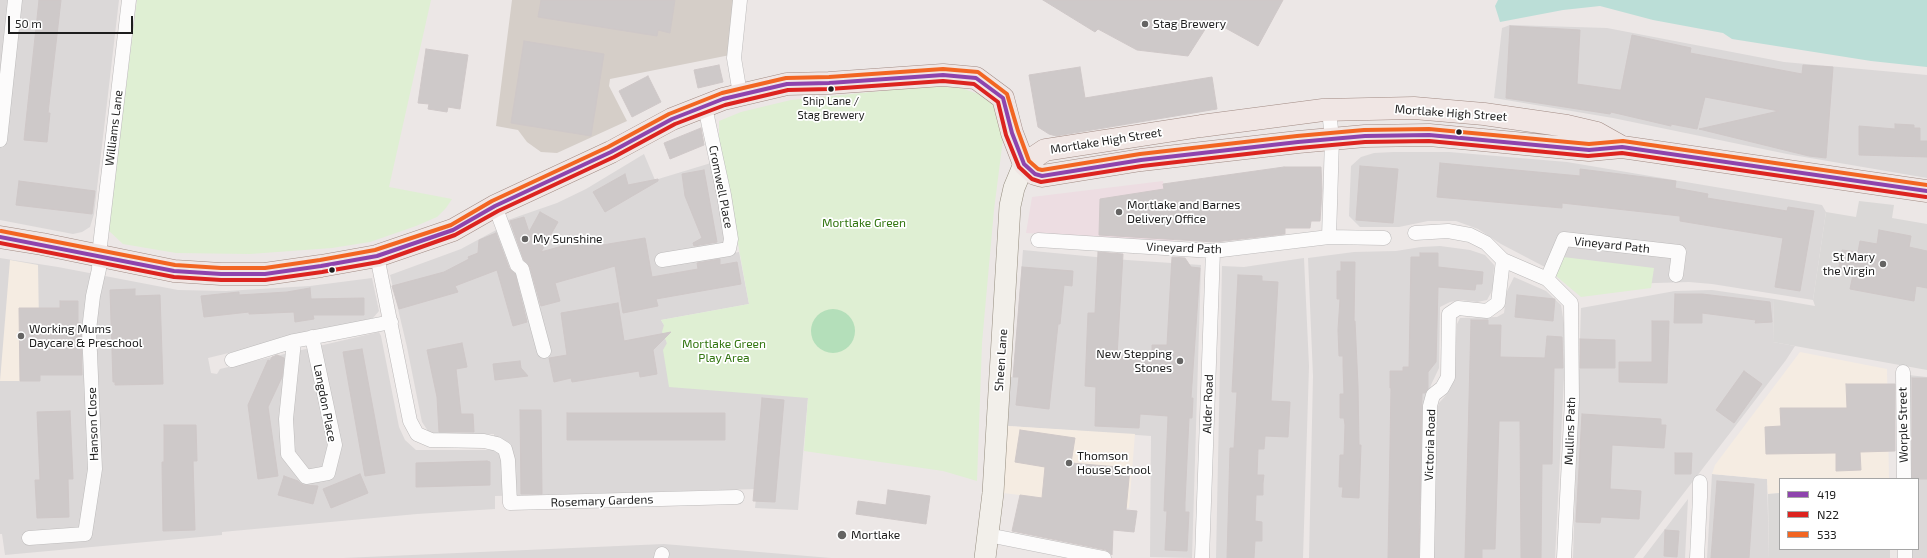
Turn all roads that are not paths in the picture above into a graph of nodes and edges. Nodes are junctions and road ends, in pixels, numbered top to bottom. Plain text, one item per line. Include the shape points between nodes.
1 (15, 0) edge
2 (129, 0) edge
3 (740, 0) edge
4 (740, 94) junction
5 (705, 107) junction
6 (1328, 110) junction
7 (1332, 139) junction
8 (0, 140) edge
9 (1622, 146) junction
10 (1024, 164) junction
11 (1927, 191) edge
12 (495, 206) junction
13 (1415, 234) dead end
14 (0, 237) edge
15 (1329, 237) junction
16 (1384, 238) dead end
17 (1038, 240) dead end
18 (1213, 251) junction
19 (377, 256) junction
20 (100, 257) junction
21 (662, 260) dead end
22 (1503, 260) junction
23 (1676, 276) dead end
24 (1548, 279) junction
25 (391, 322) junction
26 (312, 337) junction
27 (294, 341) junction
28 (544, 351) dead end
29 (232, 360) dead end
30 (1902, 372) dead end
31 (1904, 478) edge
32 (1700, 482) dead end
33 (736, 497) dead end
34 (988, 535) junction
35 (29, 538) dead end
36 (985, 558) edge
37 (1104, 558) edge
38 (1202, 558) edge
39 (1427, 558) edge
40 (1564, 558) edge
41 (1697, 558) edge

1 - 8 street
2 - 20 street, Williams Lane
3 - 4 street via 734,58
4 - 5 main road
4 - 10 main road via 787,84 943,75 976,78 1003,98 1012,133
5 - 12 main road via 672,119 611,152
5 - 21 street, Cromwell Place via 724,195 731,239 729,249
6 - 7 street
6 - 9 main road, Mortlake High Street via 1414,108 1484,114 1598,133
6 - 10 main road, Mortlake High Street via 1045,150
7 - 9 main road, Mortlake High Street via 1429,135 1589,150
7 - 10 main road, Mortlake High Street via 1141,160 1042,176 1035,174
7 - 15 street
9 - 11 main road, Mortlake High Street
10 - 34 main road, Sheen Lane via 1010,206 999,406
12 - 19 main road via 453,230
12 - 28 street via 517,265 522,269
13 - 22 street via 1448,231 1470,235 1486,243
14 - 20 main road
15 - 16 street, Vineyard Path
15 - 18 street, Vineyard Path
17 - 18 street, Vineyard Path
18 - 38 street, Alder Road
19 - 20 main road via 265,274 174,271
19 - 25 street
20 - 35 street, Hanson Close via 89,330 95,469 85,534
22 - 24 street
22 - 39 street, Victoria Road via 1498,303 1487,311 1458,308 1450,314 1448,377 1442,388 1433,395 1430,406
23 - 24 street, Vineyard Path via 1679,252 1564,239
24 - 40 street, Mullins Path via 1571,304 1572,400
25 - 26 street
25 - 33 street, Rosemary Gardens via 410,421 417,434 431,440 484,441 505,449 510,503
26 - 27 street
26 - 27 street, Langdon Place via 335,445 328,473 306,477 288,454 286,419
27 - 29 street
30 - 31 street, Worple Street
32 - 41 street
34 - 36 main road, Sheen Lane
34 - 37 street

